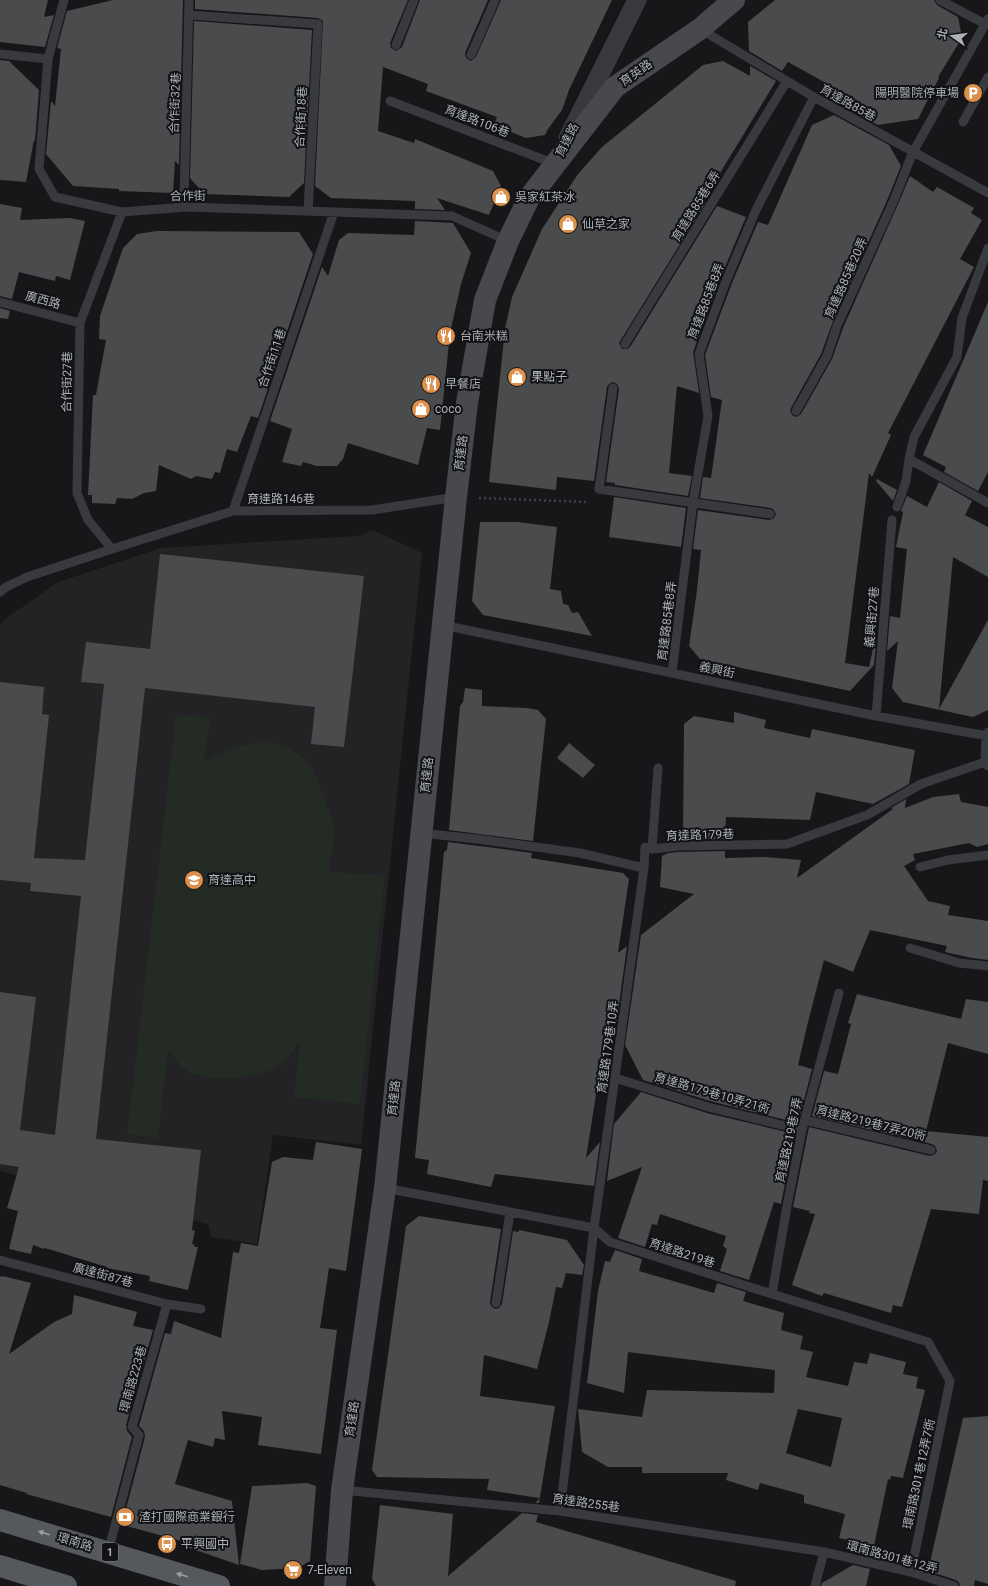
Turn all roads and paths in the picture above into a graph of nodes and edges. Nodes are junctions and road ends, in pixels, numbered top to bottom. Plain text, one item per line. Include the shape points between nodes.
1 (64, 0) edge
2 (189, 0) edge
3 (414, 0) edge
4 (496, 0) edge
5 (637, 0) edge
6 (734, 0) edge
7 (940, 0) edge
8 (190, 15) junction
9 (986, 21) edge
10 (700, 29) junction
11 (396, 46) dead end
12 (0, 54) edge
13 (472, 55) dead end
14 (48, 59) junction
15 (988, 77) edge
16 (787, 81) junction
17 (814, 97) junction
18 (390, 101) dead end
19 (963, 122) dead end
20 (913, 152) junction
21 (555, 164) junction
22 (988, 193) edge
23 (186, 207) junction
24 (308, 211) junction
25 (122, 212) junction
26 (334, 212) junction
27 (508, 240) junction
28 (988, 248) edge
29 (0, 302) edge
30 (80, 323) junction
31 (625, 344) dead end
32 (613, 388) dead end
33 (796, 411) dead end
34 (909, 459) junction
35 (598, 489) junction
36 (456, 497) junction
37 (693, 502) junction
38 (988, 503) edge
39 (897, 507) dead end
40 (233, 511) junction
41 (770, 514) dead end
42 (892, 520) dead end
43 (112, 549) junction
44 (0, 592) edge
45 (441, 625) junction
46 (672, 672) junction
47 (876, 716) junction
48 (987, 734) edge
49 (986, 764) edge
50 (658, 768) dead end
51 (421, 833) junction
52 (652, 849) junction
53 (988, 855) edge
54 (920, 867) dead end
55 (644, 868) junction
56 (910, 948) dead end
57 (988, 966) edge
58 (838, 993) dead end
59 (616, 1078) junction
60 (804, 1120) junction
61 (802, 1130) junction
62 (931, 1150) dead end
63 (385, 1188) junction
64 (510, 1212) junction
65 (594, 1228) junction
66 (0, 1260) edge
67 (772, 1294) junction
68 (496, 1303) dead end
69 (167, 1304) junction
70 (201, 1309) dead end
71 (950, 1381) joint
72 (342, 1490) junction
73 (560, 1510) junction
74 (0, 1520) edge
75 (108, 1552) junction
76 (824, 1552) junction
77 (0, 1566) edge
78 (911, 1572) junction
79 (66, 1586) edge
80 (219, 1586) edge
81 (335, 1586) edge
82 (815, 1586) edge
83 (954, 1586) edge

1 - 14 lane, 合作街
2 - 8 lane, 合作街32巷
3 - 11 lane
4 - 13 lane
5 - 21 street, 育達路
6 - 10 street, 育英路
7 - 9 lane
8 - 23 lane, 合作街32巷 via 184,198
8 - 24 lane, 合作街18巷 via 318,24
9 - 20 lane, 育達路85巷20弄
10 - 16 lane, 育達路85巷
10 - 21 street, 育英路 via 615,87
12 - 14 lane
14 - 25 lane, 合作街 via 39,169 55,197
15 - 19 lane
16 - 17 lane, 育達路85巷
16 - 31 lane, 育達路85巷6弄
17 - 20 lane, 育達路85巷
17 - 37 lane, 育達路85巷8弄 via 756,210 699,354 708,416
18 - 21 lane, 育達路106巷
20 - 22 lane, 育達路85巷
20 - 33 lane, 育達路85巷20弄 via 837,326 827,356
21 - 27 street, 育達路 via 529,198
23 - 24 lane, 合作街
23 - 25 lane, 合作街
24 - 26 lane, 合作街
25 - 30 lane, 合作街27巷
26 - 27 lane, 合作街 via 452,216
26 - 40 lane, 合作街11巷
27 - 36 street, 育達路 via 485,300 467,402
28 - 34 lane via 962,318 956,357 914,437
29 - 30 lane, 廣西路
30 - 43 lane, 合作街27巷 via 76,493 88,520
32 - 35 lane
34 - 38 lane
34 - 39 lane via 906,481
35 - 36 path via 596,502
35 - 37 lane
36 - 40 lane, 育達路146巷 via 372,510
36 - 45 street, 育達路
37 - 41 lane
37 - 46 lane, 育達路85巷8弄
40 - 43 lane, 育達路146巷
42 - 47 lane, 義興街27巷
43 - 44 lane, 育達路146巷 via 27,577
45 - 46 lane, 義興街
45 - 51 street, 育達路
46 - 47 lane, 義興街
47 - 48 lane, 義興街
48 - 49 lane
49 - 52 lane, 育達路179巷 via 920,784 867,816 787,844
50 - 52 lane
51 - 55 lane via 580,853
51 - 63 street, 育達路
52 - 55 lane, 育達路179巷 via 645,847
53 - 54 lane via 948,860
55 - 59 lane, 育達路179巷10弄
56 - 57 lane via 959,963
58 - 60 lane, 育達路219巷7弄
59 - 61 lane, 育達路179巷10弄21衖 via 708,1106
59 - 65 lane, 育達路179巷10弄
60 - 61 lane, 育達路219巷7弄
60 - 62 lane, 育達路219巷7弄20衖
61 - 67 lane, 育達路219巷7弄
63 - 64 lane
63 - 72 street, 育達路
64 - 65 lane
64 - 68 lane
65 - 67 lane, 育達路219巷 via 610,1242
65 - 73 lane, 育達路179巷10弄
66 - 69 lane, 廣達街87巷
67 - 71 lane, 育達路219巷 via 928,1342
69 - 70 lane, 廣達街87巷
69 - 75 lane, 環南路223巷 via 132,1427 138,1435
71 - 78 lane, 環南路301巷12弄7衖
72 - 73 lane, 育達路255巷
72 - 81 street, 育達路
73 - 76 lane, 育達路255巷
75 -> 74 main road, 環南路 / 1
80 -> 75 main road, 環南路 / 1
76 - 78 lane, 環南路301巷12弄
76 - 82 lane
77 - 79 main road
78 - 83 lane, 環南路301巷12弄

